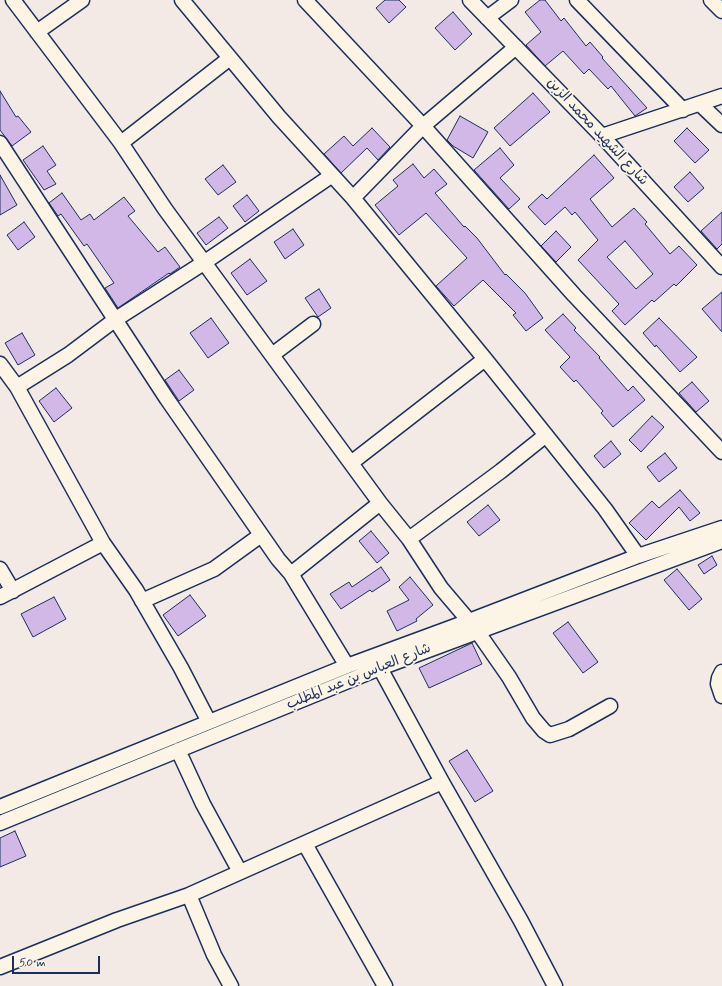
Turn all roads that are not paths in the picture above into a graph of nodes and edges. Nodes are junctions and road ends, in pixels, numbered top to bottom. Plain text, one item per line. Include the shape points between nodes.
1 (13, 0) edge
2 (82, 0) edge
3 (182, 0) edge
4 (305, 0) edge
5 (470, 0) edge
6 (511, 0) edge
7 (577, 0) edge
8 (711, 0) edge
9 (722, 11) edge
10 (487, 18) junction
11 (37, 32) junction
12 (516, 47) junction
13 (230, 58) junction
14 (722, 96) edge
15 (700, 104) junction
16 (683, 110) junction
17 (722, 125) edge
18 (423, 126) junction
19 (602, 136) junction
20 (0, 143) edge
21 (121, 143) junction
22 (331, 176) junction
23 (353, 198) junction
24 (206, 262) junction
25 (722, 267) edge
26 (116, 319) junction
27 (313, 324) dead end
28 (272, 355) junction
29 (485, 359) junction
30 (0, 364) edge
31 (17, 387) junction
32 (546, 435) junction
33 (722, 452) edge
34 (351, 462) junction
35 (380, 503) junction
36 (722, 528) edge
37 (261, 535) junction
38 (409, 539) junction
39 (722, 541) edge
40 (103, 543) junction
41 (638, 556) junction
42 (0, 569) edge
43 (292, 574) junction
44 (13, 591) junction
45 (0, 598) edge
46 (142, 601) junction
47 (473, 626) junction
48 (347, 666) junction
49 (380, 668) junction
50 (722, 672) edge
51 (722, 696) edge
52 (610, 706) dead end
53 (209, 722) junction
54 (178, 750) junction
55 (442, 782) junction
56 (0, 807) edge
57 (0, 823) edge
58 (305, 844) junction
59 (240, 872) junction
60 (189, 895) junction
61 (0, 966) edge
62 (231, 986) edge
63 (385, 986) edge
64 (555, 986) edge

1 - 11 street
2 - 11 street
3 - 13 street
4 - 18 street
5 - 10 street, شارع الشهيد محمد الزبن
6 - 10 street
7 - 16 street
8 - 9 street
10 - 12 street, شارع الشهيد محمد الزبن
11 - 21 street
12 - 18 street
12 - 19 street, شارع الشهيد محمد الزبن
13 - 21 street
13 - 22 street
14 - 15 street
15 - 16 street
15 - 17 street
16 - 19 street
18 - 23 street
18 - 33 street via 574,295
19 - 25 street, شارع الشهيد محمد الزبن
20 - 26 street
21 - 24 street
22 - 23 street
22 - 24 street
23 - 29 street
24 - 26 street
24 - 28 street
26 - 31 street via 68,355
26 - 37 street via 167,399
27 - 28 street
28 - 34 street
29 - 32 street
29 - 34 street
30 - 31 street
31 - 40 street
32 - 38 street
32 - 41 street via 605,508
34 - 35 street
35 - 38 street
35 - 43 street
36 - 41 street, شارع العباس بن عبد المطلب
37 - 43 street
37 - 46 street via 214,569
38 - 47 street via 441,588
39 - 47 street, شارع العباس بن عبد المطلب
40 - 44 street
40 - 46 street
41 - 47 street, شارع العباس بن عبد المطلب
42 - 44 street
43 - 48 street
44 - 45 street
46 - 53 street
47 - 48 street, شارع العباس بن عبد المطلب
47 - 49 street, شارع العباس بن عبد المطلب
47 - 52 street via 509,677 533,718 550,735 569,729
48 - 53 street, شارع العباس بن عبد المطلب
49 - 54 street, شارع العباس بن عبد المطلب
49 - 55 street
50 - 51 street via 718,678
53 - 56 street, شارع العباس بن عبد المطلب
54 - 57 street, شارع العباس بن عبد المطلب
54 - 59 street via 203,804
55 - 58 street
55 - 64 street
58 - 59 street
58 - 63 street
59 - 60 street
60 - 61 street
60 - 62 street via 214,955

